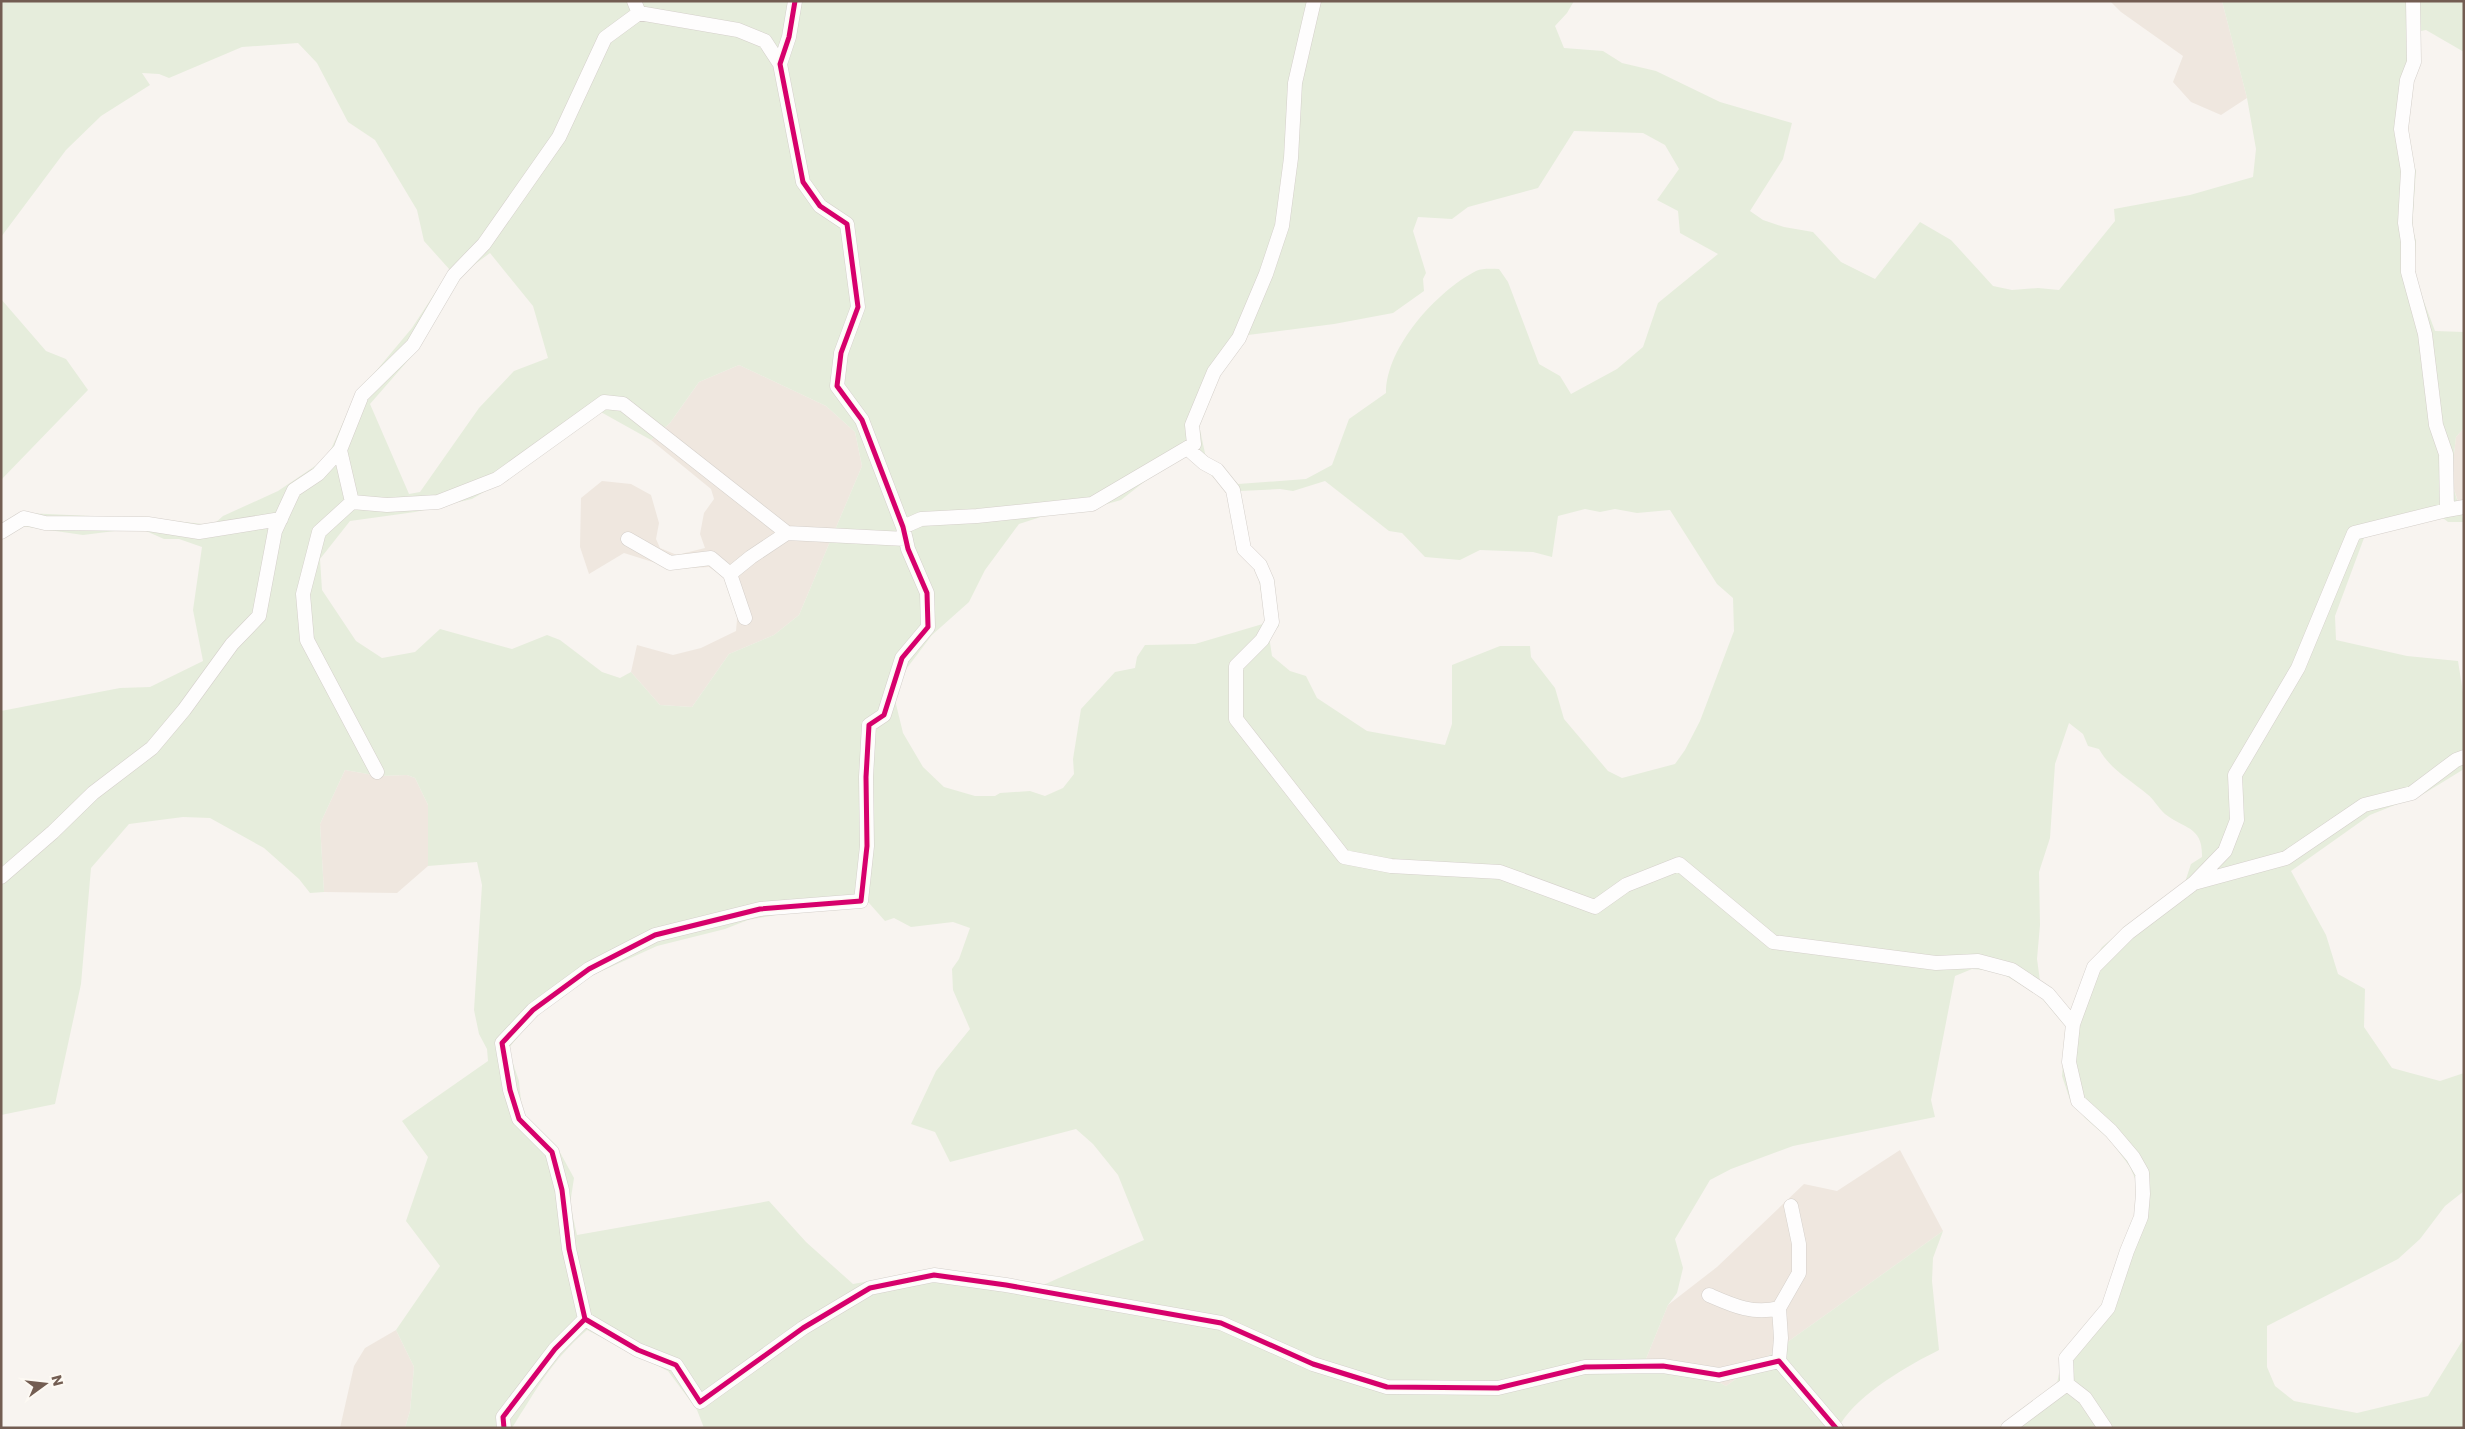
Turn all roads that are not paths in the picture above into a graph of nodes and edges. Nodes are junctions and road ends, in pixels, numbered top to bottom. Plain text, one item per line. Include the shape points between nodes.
1 (795, 1) edge
2 (1314, 1) edge
3 (2413, 1) edge
4 (637, 7) edge
5 (780, 64) junction
6 (1187, 448) junction
7 (340, 450) junction
8 (352, 502) junction
9 (2464, 507) edge
10 (2446, 510) junction
11 (281, 519) junction
12 (1, 532) edge
13 (787, 533) junction
14 (904, 533) junction
15 (628, 539) dead end
16 (730, 574) junction
17 (745, 618) dead end
18 (2464, 757) edge
19 (377, 772) dead end
20 (1, 877) edge
21 (2194, 883) junction
22 (2073, 1024) junction
23 (1791, 1206) dead end
24 (1709, 1295) dead end
25 (1779, 1308) junction
26 (586, 1319) junction
27 (1779, 1360) junction
28 (2067, 1384) junction
29 (504, 1428) edge
30 (1836, 1428) edge
31 (2008, 1428) edge
32 (2105, 1428) edge

1 - 5 street via 789,37
2 - 6 street via 1295,83 1292,158 1282,226 1239,338 1214,372 1192,425 1194,444
3 - 10 street via 2414,62 2407,80 2401,129 2408,171 2405,223 2408,272 2425,334 2436,425 2446,454
4 - 5 street via 738,30 765,41
4 - 7 street via 605,38 558,137 484,244 454,275 413,345 362,395
5 - 14 street via 803,182 820,206 847,224 858,307 840,354 837,386 862,420
6 - 14 street via 1092,504 921,519
6 - 22 street via 1217,470 1233,490 1244,550 1260,565 1267,581 1272,622 1262,640 1236,666 1236,719 1344,857 1391,866 1500,872 1595,907 1626,885 1679,864 1773,942 1936,963 1978,961 2012,970 2048,994
7 - 8 street
7 - 11 street via 318,474 294,490
8 - 13 street via 387,505 438,502 497,479 604,402 623,404
8 - 19 street via 318,532 303,594 307,640
9 - 10 street
10 - 21 street via 2354,533 2298,668 2235,776 2237,820 2225,851
11 - 12 street via 199,532 148,524 45,523 24,518
11 - 20 street via 259,616 232,644 152,748 93,793
13 - 14 street
13 - 16 street
14 - 26 street via 927,593 928,627 902,658 884,715 870,725 866,777 867,846 861,901 760,909 655,935 589,969 533,1010 502,1043 519,1120 552,1152 562,1190 569,1249
15 - 16 street via 670,563 710,558
16 - 17 street
18 - 21 street via 2412,792 2364,805 2286,858
21 - 22 street via 2128,933 2094,967
22 - 28 street via 2069,1062 2078,1101 2133,1157 2142,1173 2144,1194 2141,1217 2108,1308 2066,1358
23 - 25 street via 1799,1244 1799,1273
24 - 25 street via 1748,1310 1764,1312
25 - 27 street
26 - 27 street via 638,1350 676,1365 700,1402 803,1328 870,1288 934,1275 1221,1323 1313,1364 1387,1387 1498,1388 1585,1367 1664,1366 1719,1375
26 - 29 street via 555,1349 503,1417
27 - 30 street
28 - 31 street
28 - 32 street via 2085,1398

